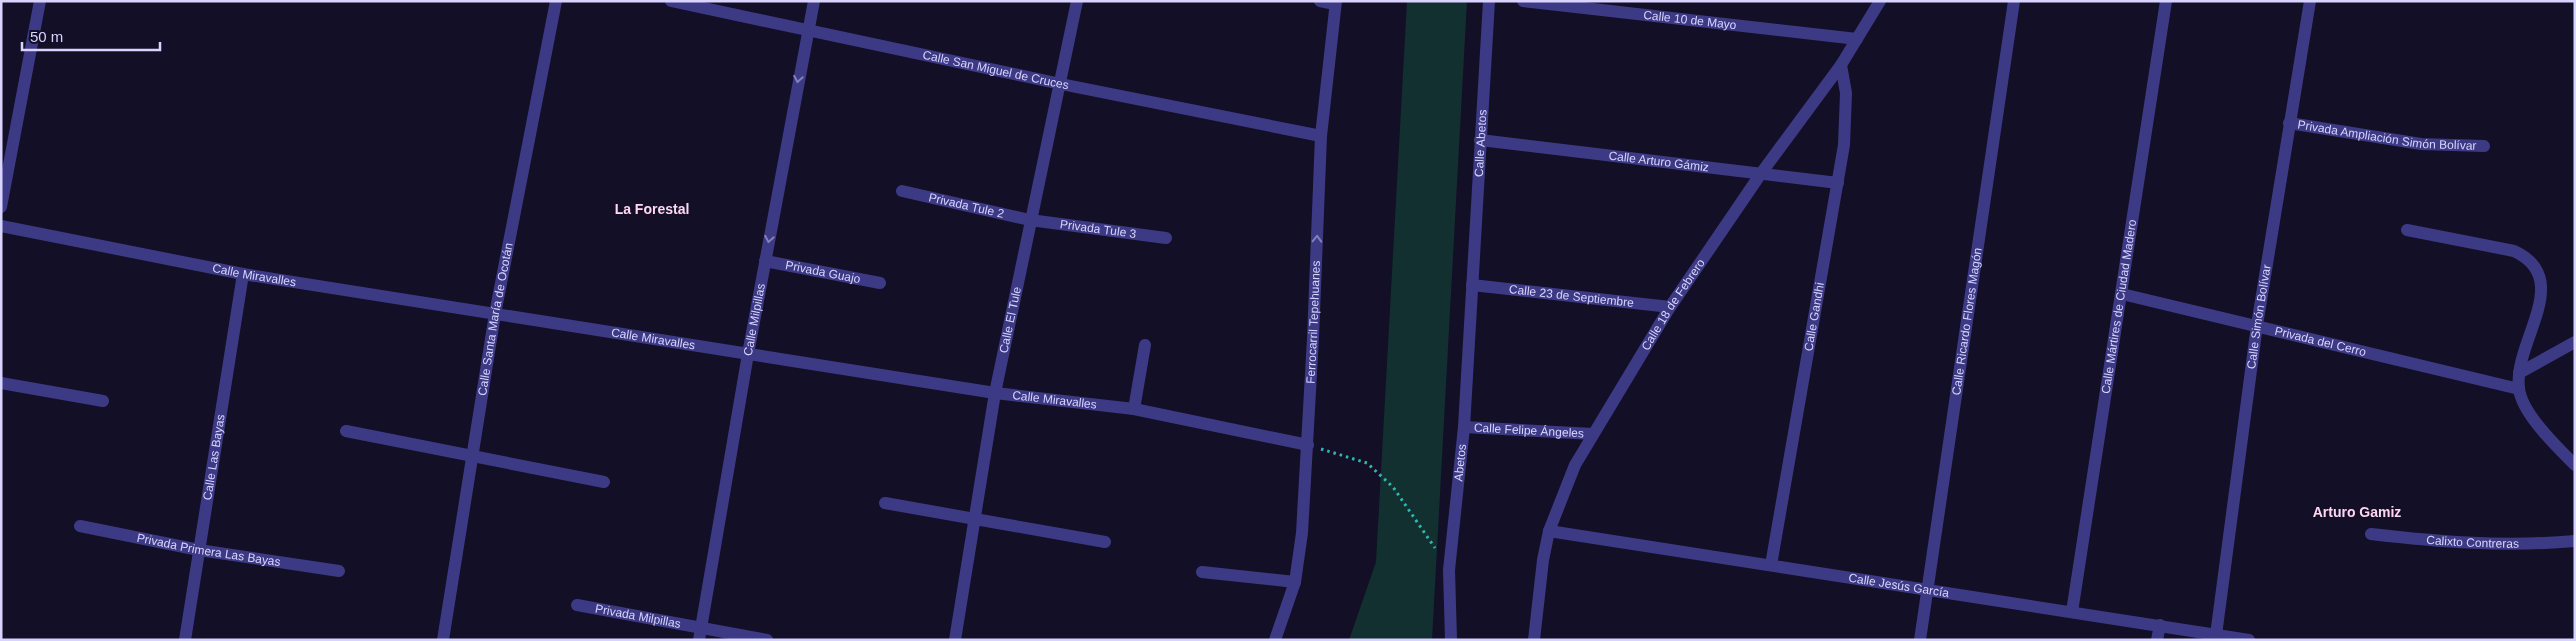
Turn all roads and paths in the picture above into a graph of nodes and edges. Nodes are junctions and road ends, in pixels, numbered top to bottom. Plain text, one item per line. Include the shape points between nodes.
1 (40, 1) edge
2 (556, 1) edge
3 (671, 1) edge
4 (814, 1) edge
5 (1078, 1) edge
6 (1320, 1) edge
7 (1489, 1) edge
8 (1523, 1) edge
9 (1880, 1) edge
10 (2014, 1) edge
11 (2166, 1) edge
12 (2310, 1) edge
13 (1336, 3) edge
14 (807, 32) junction
15 (1857, 39) junction
16 (1841, 65) junction
17 (1061, 84) junction
18 (2289, 123) junction
19 (1321, 136) junction
20 (1480, 140) junction
21 (2484, 146) dead end
22 (1762, 172) junction
23 (1838, 182) junction
24 (902, 191) dead end
25 (1, 207) edge
26 (1030, 220) junction
27 (1, 226) edge
28 (2407, 230) dead end
29 (1166, 238) dead end
30 (765, 261) junction
31 (243, 274) junction
32 (880, 284) dead end
33 (1472, 285) junction
34 (2122, 294) junction
35 (1670, 307) junction
36 (495, 314) junction
37 (2257, 325) junction
38 (2575, 342) edge
39 (1145, 345) dead end
40 (748, 354) junction
41 (2519, 373) junction
42 (1, 383) edge
43 (2519, 390) junction
44 (995, 393) junction
45 (103, 401) dead end
46 (1134, 409) junction
47 (1464, 428) junction
48 (346, 431) dead end
49 (1593, 434) junction
50 (1308, 445) junction
51 (472, 456) junction
52 (2575, 465) edge
53 (604, 482) dead end
54 (885, 503) dead end
55 (975, 518) junction
56 (80, 526) dead end
57 (1549, 532) junction
58 (2371, 534) dead end
59 (2575, 541) edge
60 (1105, 542) dead end
61 (199, 550) junction
62 (1771, 565) junction
63 (1449, 570) junction
64 (339, 571) dead end
65 (1202, 572) dead end
66 (1295, 582) junction
67 (1926, 592) junction
68 (577, 606) dead end
69 (2072, 612) junction
70 (2160, 625) junction
71 (700, 634) edge
72 (2216, 634) junction
73 (185, 640) edge
74 (443, 640) edge
75 (767, 640) edge
76 (955, 640) edge
77 (1275, 640) edge
78 (1451, 640) edge
79 (1534, 640) edge
80 (1920, 640) edge
81 (2157, 640) edge
82 (2249, 640) edge

1 - 25 street
2 - 36 street, Calle Santa María de Ocotán
3 - 14 street, Calle San Miguel de Cruces
4 - 14 street, Calle Milpillas
5 - 17 street, Calle El Tule
6 - 13 street
7 - 20 street, Calle Abetos
8 - 15 street, Calle 10 de Mayo
9 - 15 street, Calle 18 de Febrero
10 - 67 street, Calle Ricardo Flores Magón
11 - 34 street, Calle Mártires de Ciudad Madero
12 - 18 street, Calle Simón Bolívar
13 - 19 street, Ferrocarril Tepehuanes
14 - 17 street, Calle San Miguel de Cruces
14 -> 30 street, Calle Milpillas
15 - 16 street, Calle 18 de Febrero
16 - 22 street, Calle 18 de Febrero
16 - 23 street, Calle Gandhi via 1846,92 1846,122
17 - 19 street, Calle San Miguel de Cruces
17 - 26 street, Calle El Tule
18 - 21 street, Privada Ampliación Simón Bolívar via 2421,144
18 - 37 street, Calle Simón Bolívar
50 -> 19 street, Ferrocarril Tepehuanes
20 - 22 street, Calle Arturo Gámiz
20 - 33 street, Calle Abetos
22 - 23 street, Calle Arturo Gámiz
22 - 35 street, Calle 18 de Febrero
23 - 62 street, Calle Gandhi
24 - 26 street, Privada Tule 2
26 - 29 street, Privada Tule 3
26 - 44 street, Calle El Tule
27 - 31 street, Calle Miravalles
28 - 41 street via 2514,251 2535,265 2540,275 2539,301
30 - 32 street, Privada Guajo
30 - 40 street, Calle Milpillas
31 - 36 street, Calle Miravalles
31 - 61 street, Calle Las Bayas
33 - 35 street, Calle 23 de Septiembre
33 - 47 street, Abetos
34 - 37 street, Privada del Cerro
34 - 69 street, Calle Mártires de Ciudad Madero
35 - 49 street, Calle 18 de Febrero
36 - 40 street, Calle Miravalles
36 - 51 street, Calle Santa María de Ocotán
37 - 43 street, Privada del Cerro
37 - 72 street, Calle Simón Bolívar
38 - 41 street
39 - 46 street
40 - 44 street, Calle Miravalles
40 - 71 street, Calle Milpillas
41 - 43 street
42 - 45 street
43 - 52 street via 2539,425
44 - 46 street, Calle Miravalles
44 - 55 street, Calle El Tule
46 - 50 street, Calle Miravalles
47 - 49 street, Calle Felipe Ángeles
47 - 63 street, Abetos
48 - 51 street
49 - 57 street, Calle 18 de Febrero via 1575,465
50 - 63 path via 1367,463 1393,487
50 - 66 street, Ferrocarril Tepehuanes
51 - 53 street
51 - 74 street, Calle Santa María de Ocotán
54 - 55 street
55 - 60 street
55 - 76 street, Calle El Tule
56 - 61 street, Privada Primera Las Bayas
57 - 62 street, Calle Jesús García
57 - 79 street, Calle 18 de Febrero
58 - 59 street, Calixto Contreras via 2470,543
61 - 64 street, Privada Primera Las Bayas
61 - 73 street, Calle Las Bayas
62 - 67 street, Calle Jesús García
63 - 78 street, Abetos
65 - 66 street
66 - 77 street, Ferrocarril Tepehuanes
67 - 69 street, Calle Jesús García
67 - 80 street, Calle Ricardo Flores Magón
68 - 71 street, Privada Milpillas
69 - 70 street, Calle Jesús García
70 - 72 street, Calle Jesús García
70 - 81 street
71 - 75 street, Privada Milpillas
72 - 82 street, Calle Jesús García

